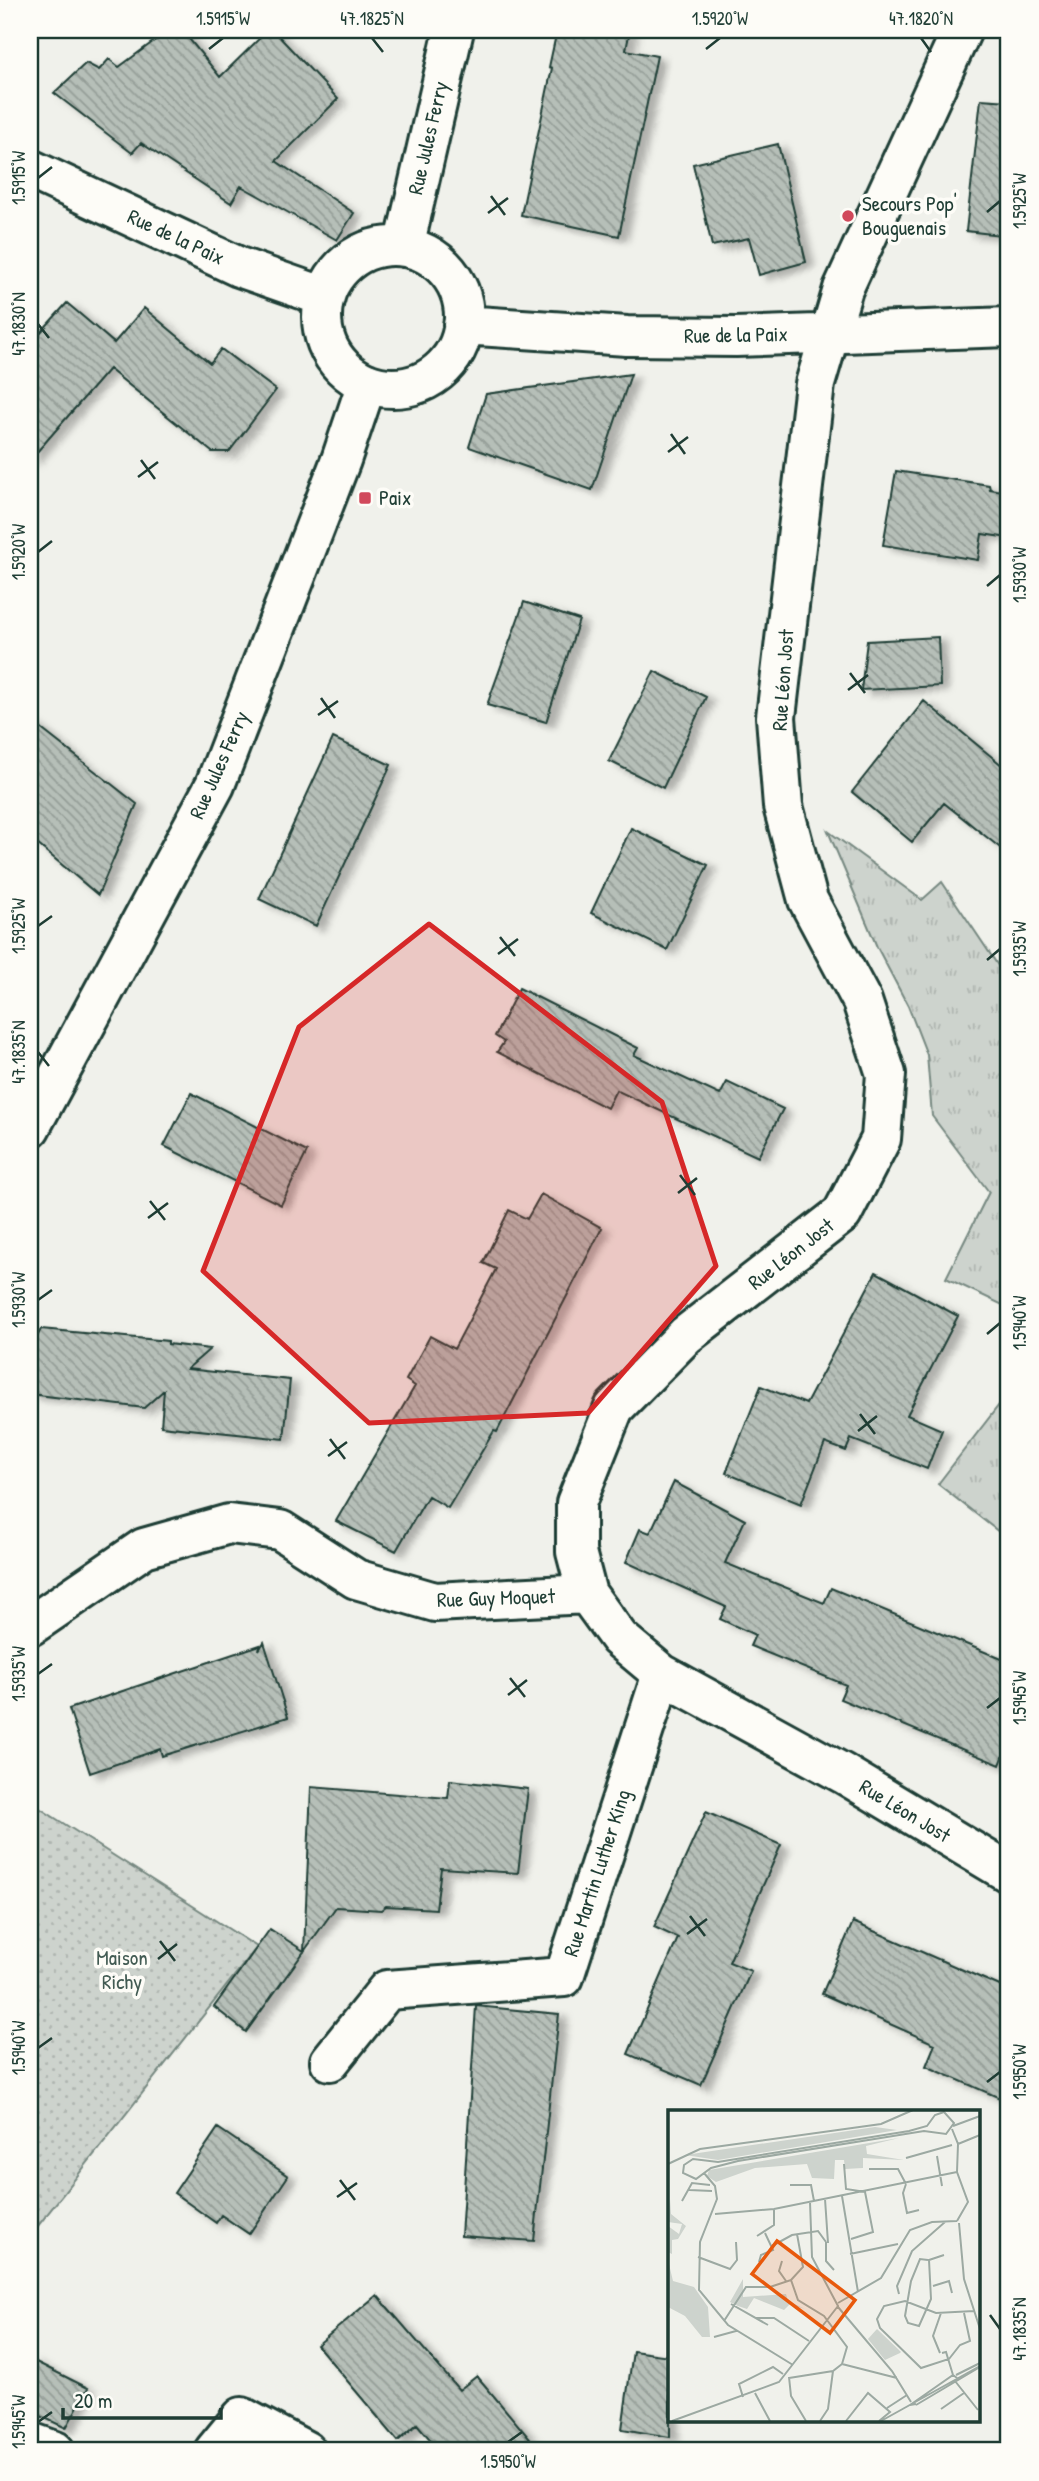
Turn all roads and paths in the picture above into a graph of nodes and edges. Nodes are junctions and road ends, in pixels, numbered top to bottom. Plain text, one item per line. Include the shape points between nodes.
1 (454, 30) edge
2 (962, 30) edge
3 (30, 169) edge
4 (404, 247) junction
5 (325, 297) junction
6 (463, 325) junction
7 (1009, 327) edge
8 (831, 332) junction
9 (367, 383) junction
10 (30, 1128) edge
11 (587, 1594) junction
12 (30, 1626) edge
13 (662, 1674) junction
14 (1009, 1873) edge
15 (330, 2061) dead end
16 (30, 2441) edge
17 (55, 2451) edge
18 (214, 2451) edge
19 (306, 2451) edge

1 - 4 street, Rue Jules Ferry
2 - 8 street, Rue Léon Jost via 843,289
3 - 5 street, Rue de la Paix via 239,267
4 - 5 street via 377,247 357,255 335,275
4 - 6 street via 424,253 443,267 461,296
5 - 9 street via 322,318 330,349 347,370
6 - 8 street, Rue de la Paix via 627,336
6 - 9 street via 456,350 430,376 398,387
7 - 8 street, Rue de la Paix
8 - 11 street, Rue Léon Jost via 815,384 776,717 783,806 808,900 862,1001 886,1074 881,1139 842,1214 686,1335 614,1408 576,1503 576,1552
9 - 10 street, Rue Jules Ferry via 215,785
11 - 12 street, Rue Guy Moquet via 435,1602 355,1579 280,1530 229,1524 145,1548
11 - 13 street, Rue Léon Jost via 619,1638
13 - 14 street, Rue Léon Jost via 844,1774
13 - 15 street, Rue Martin Luther King via 564,1978 387,1990
16 - 17 street
18 - 19 street via 242,2417

